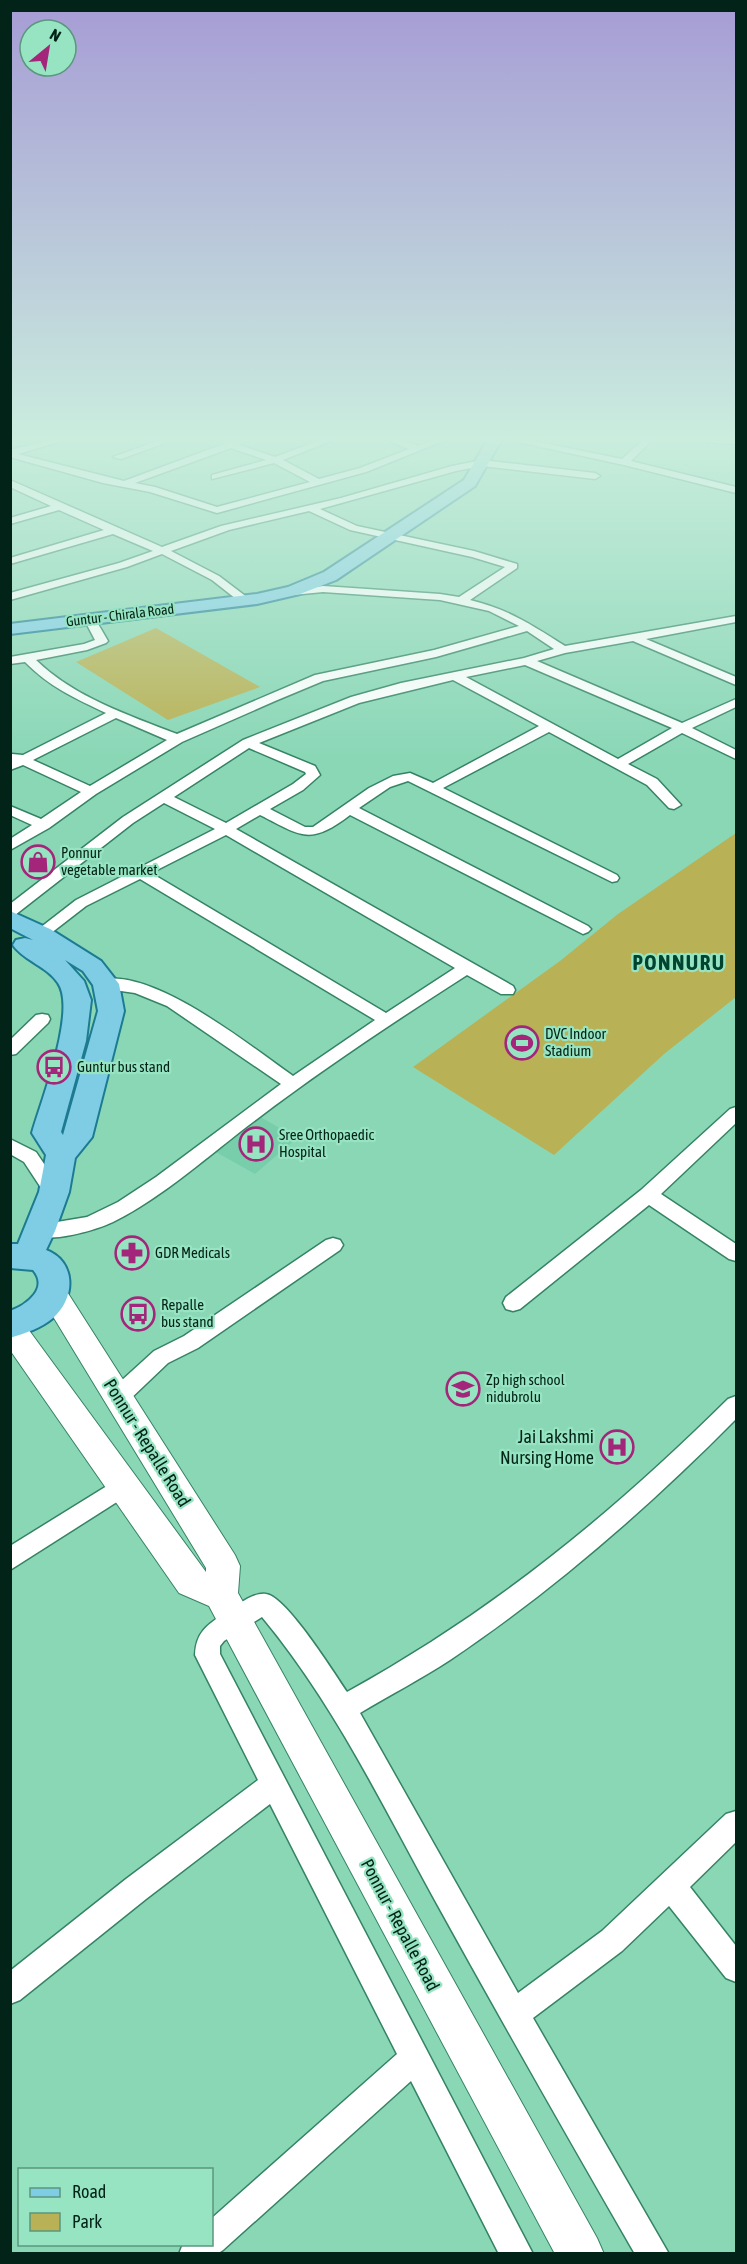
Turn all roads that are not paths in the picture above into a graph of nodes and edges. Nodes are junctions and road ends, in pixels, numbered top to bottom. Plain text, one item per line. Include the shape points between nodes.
1 (67, 545) edge
2 (146, 545) edge
3 (182, 545) edge
4 (379, 545) edge
5 (431, 545) edge
6 (163, 552) junction
7 (10, 561) edge
8 (286, 594) junction
9 (10, 597) edge
10 (244, 600) junction
11 (461, 601) junction
12 (90, 619) junction
13 (734, 621) edge
14 (528, 627) junction
15 (10, 629) edge
16 (633, 636) junction
17 (563, 650) junction
18 (28, 658) junction
19 (10, 661) edge
20 (526, 661) junction
21 (455, 675) junction
22 (319, 678) junction
23 (736, 681) edge
24 (355, 700) junction
25 (736, 703) edge
26 (116, 713) junction
27 (548, 727) junction
28 (682, 728) junction
29 (177, 739) junction
30 (248, 743) junction
31 (736, 755) edge
32 (14, 760) edge
33 (618, 764) junction
34 (434, 788) junction
35 (92, 791) junction
36 (164, 797) junction
37 (674, 805) dead end
38 (350, 809) junction
39 (10, 810) edge
40 (260, 810) junction
41 (44, 825) junction
42 (226, 829) junction
43 (10, 846) edge
44 (142, 874) junction
45 (612, 878) dead end
46 (10, 912) edge
47 (10, 918) edge
48 (583, 929) dead end
49 (41, 933) junction
50 (10, 937) edge
51 (466, 968) junction
52 (106, 984) junction
53 (507, 990) dead end
54 (42, 1019) dead end
55 (386, 1020) junction
56 (10, 1050) edge
57 (293, 1084) junction
58 (736, 1113) edge
59 (10, 1145) edge
60 (61, 1154) junction
61 (54, 1192) junction
62 (648, 1195) junction
63 (333, 1245) dead end
64 (26, 1248) edge
65 (736, 1254) edge
66 (54, 1295) junction
67 (513, 1303) dead end
68 (10, 1325) edge
69 (118, 1396) junction
70 (736, 1405) edge
71 (123, 1486) junction
72 (10, 1559) edge
73 (236, 1620) junction
74 (343, 1708) junction
75 (273, 1785) junction
76 (736, 1824) edge
77 (671, 1886) junction
78 (736, 1968) edge
79 (10, 1990) edge
80 (514, 2014) junction
81 (416, 2058) junction
82 (213, 2238) edge
83 (517, 2253) edge
84 (581, 2253) edge
85 (653, 2253) edge

1 - 7 street
2 - 6 street
3 - 6 street
4 - 8 main road, Guntur - Chirala Road via 330,576
5 - 11 street via 513,566
6 - 9 street
6 - 10 street via 231,587
8 - 10 main road, Guntur - Chirala Road
8 - 11 street via 323,589
10 - 12 main road, Guntur - Chirala Road
11 - 14 street via 493,609
12 - 15 main road, Guntur - Chirala Road
12 - 18 street via 102,641
13 - 16 street
14 - 17 street
14 - 22 street via 436,653
16 - 17 street
16 - 23 street
17 - 20 street
18 - 19 street
18 - 26 street via 66,690
20 - 21 street
20 - 28 street
21 - 24 street
21 - 27 street
22 - 24 street
22 - 29 street
24 - 30 street
25 - 28 street
26 - 29 street
26 - 32 street
27 - 33 street
27 - 34 street
28 - 31 street
28 - 33 street
29 - 35 street
30 - 36 street
30 - 40 street via 313,771 310,778
32 - 35 street
33 - 37 street via 652,782
34 - 38 street via 401,777
34 - 45 street
35 - 41 street
36 - 42 street
36 - 46 street via 128,820
38 - 40 street via 309,832
38 - 48 street
39 - 41 street
40 - 42 street
41 - 43 street
42 - 44 street
42 - 51 street
44 - 49 street via 81,903
44 - 55 street
47 - 49 main road
49 - 52 main road via 92,966
50 - 60 main road via 54,963 71,981 78,1000 73,1041 45,1133
51 - 53 street
51 - 55 street
52 - 57 street via 138,988 172,1002
52 - 60 main road via 111,1011 81,1126 78,1137
54 - 56 street
55 - 57 street
57 - 64 street via 146,1192 105,1217
58 - 62 street
59 - 61 street via 30,1157
60 - 61 main road
61 - 64 main road
62 - 65 street
62 - 67 street
63 - 69 street via 191,1342 161,1358
64 - 66 main road via 51,1269 55,1277
66 - 68 main road via 33,1318
66 - 69 main road, Ponnur - Repalle Road
68 - 71 main road
69 - 73 main road, Ponnur - Repalle Road via 223,1566
70 - 74 street via 648,1490 537,1581 441,1651
71 - 72 street
71 - 73 main road via 190,1582
73 - 74 street via 260,1605 267,1605
73 - 75 street via 215,1633 208,1642 207,1655
73 - 84 main road, Ponnur - Repalle Road
74 - 80 street
75 - 79 street
75 - 81 street
76 - 77 street
77 - 78 street
77 - 80 street via 612,1941
80 - 85 street
81 - 82 street
81 - 83 street

